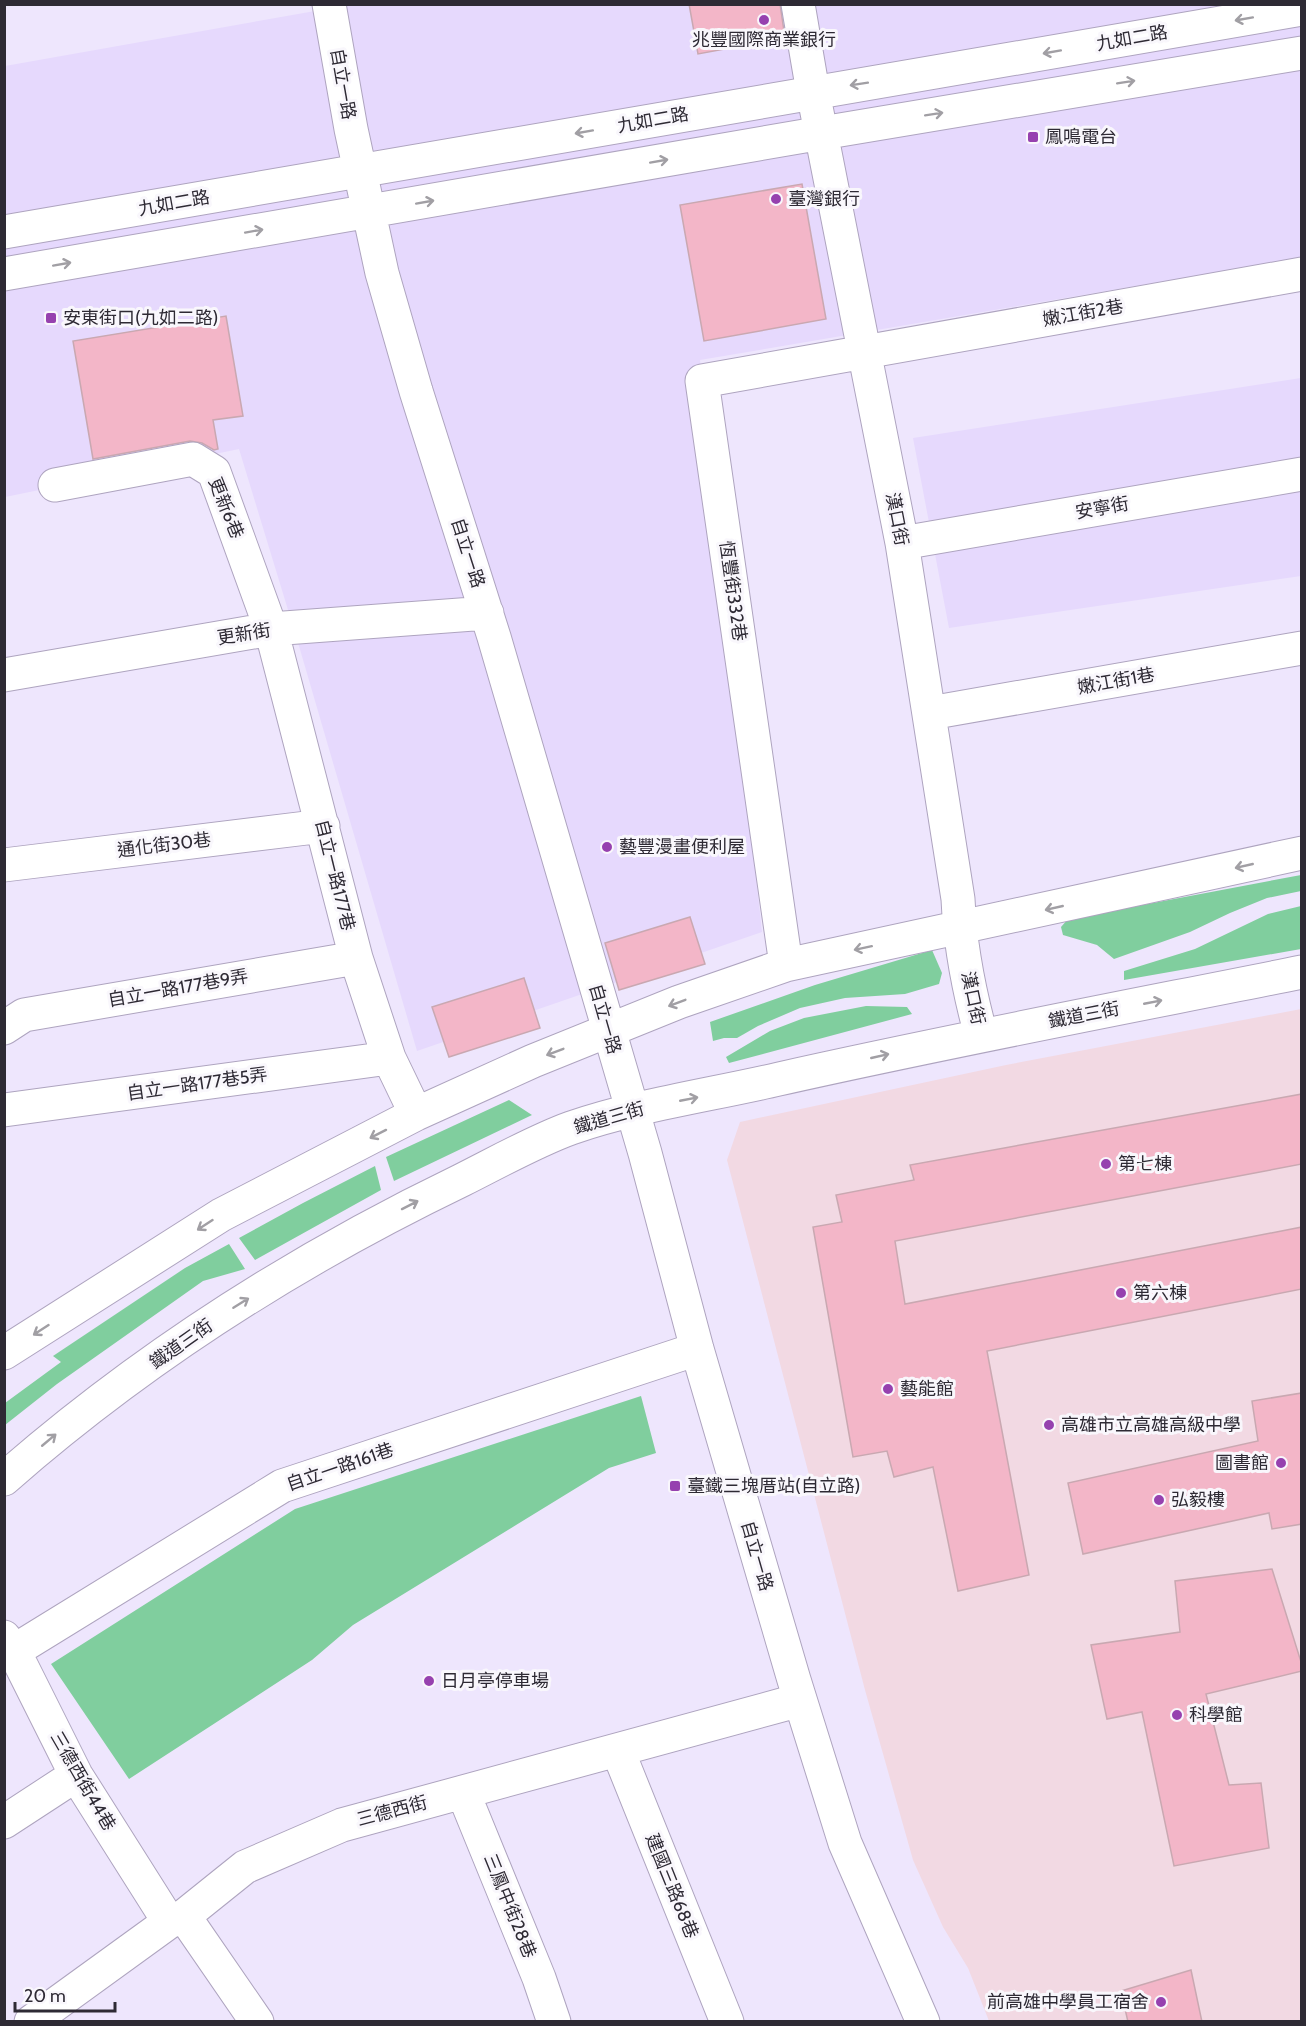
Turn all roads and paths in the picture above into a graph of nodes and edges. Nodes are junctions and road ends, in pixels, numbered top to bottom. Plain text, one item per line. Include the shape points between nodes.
1 (329, 4) edge
2 (798, 4) edge
3 (1302, 9) edge
4 (1302, 53) edge
5 (813, 92) junction
6 (822, 133) junction
7 (360, 172) junction
8 (368, 212) junction
9 (4, 232) edge
10 (4, 274) edge
11 (1302, 274) edge
12 (865, 352) junction
13 (1302, 474) edge
14 (55, 485) dead end
15 (902, 543) junction
16 (487, 613) junction
17 (272, 629) junction
18 (1302, 648) edge
19 (4, 675) edge
20 (930, 713) junction
21 (323, 826) junction
22 (1302, 853) edge
23 (4, 865) edge
24 (960, 928) junction
25 (356, 958) junction
26 (786, 965) junction
27 (1302, 972) edge
28 (4, 1028) edge
29 (609, 1031) junction
30 (981, 1035) junction
31 (389, 1058) junction
32 (4, 1110) edge
33 (632, 1110) junction
34 (416, 1114) junction
35 (697, 1349) junction
36 (4, 1353) edge
37 (4, 1479) edge
38 (9, 1644) edge
39 (800, 1700) junction
40 (618, 1751) junction
41 (76, 1775) junction
42 (463, 1792) junction
43 (4, 1822) edge
44 (176, 1919) junction
45 (31, 2022) edge
46 (257, 2022) edge
47 (554, 2022) edge
48 (727, 2022) edge
49 (923, 2022) edge

1 - 7 street, 自立一路
2 - 5 street, 漢口街
3 -> 5 street, 九如二路
6 -> 4 street
5 - 6 street, 漢口街
5 -> 7 street, 九如二路
8 -> 6 street
6 - 12 street, 漢口街
7 - 8 street, 自立一路
7 - 9 street, 九如二路
10 -> 8 street
8 - 16 street, 自立一路 via 416,391
11 - 12 street, 嫩江街2巷
12 - 15 street, 漢口街
12 - 26 street, 恆豐街332巷 via 702,381
13 - 15 street, 安寧街
14 - 17 street, 更新6巷 via 192,459 214,472
15 - 20 street, 漢口街
16 - 17 street, 更新街
16 - 29 street, 自立一路
17 - 19 street, 更新街
17 - 21 street, 自立一路177巷
18 - 20 street, 嫩江街1巷
20 - 24 street, 漢口街
21 - 23 street, 通化街30巷
21 - 25 street, 自立一路177巷
22 -> 24 street
24 -> 26 street
24 - 30 street, 漢口街
25 - 28 street, 自立一路177巷9弄 via 24,1015
25 - 31 street, 自立一路177巷
26 -> 29 street
30 -> 27 street, 鐵道三街
29 - 33 street, 自立一路
29 -> 34 street
33 -> 30 street, 鐵道三街
31 - 32 street, 自立一路177巷5弄
31 - 34 street, 自立一路177巷
33 - 35 street, 自立一路
37 -> 33 street, 鐵道三街 via 54,1436 198,1330 299,1266 405,1208 568,1129
34 -> 36 street via 221,1215
35 - 38 street, 自立一路161巷 via 282,1486
35 - 39 street, 自立一路
38 - 41 street, 三德西街44巷
39 - 40 street, 三德西街
39 - 49 street, 自立一路 via 845,1843
40 - 42 street, 三德西街
40 - 48 street, 建國三路68巷
41 - 43 street
41 - 44 street, 三德西街44巷
42 - 44 street, 三德西街 via 342,1825 255,1863
42 - 47 street, 三鳳中街28巷
44 - 45 street, 三德西街
44 - 46 street, 三德西街44巷

